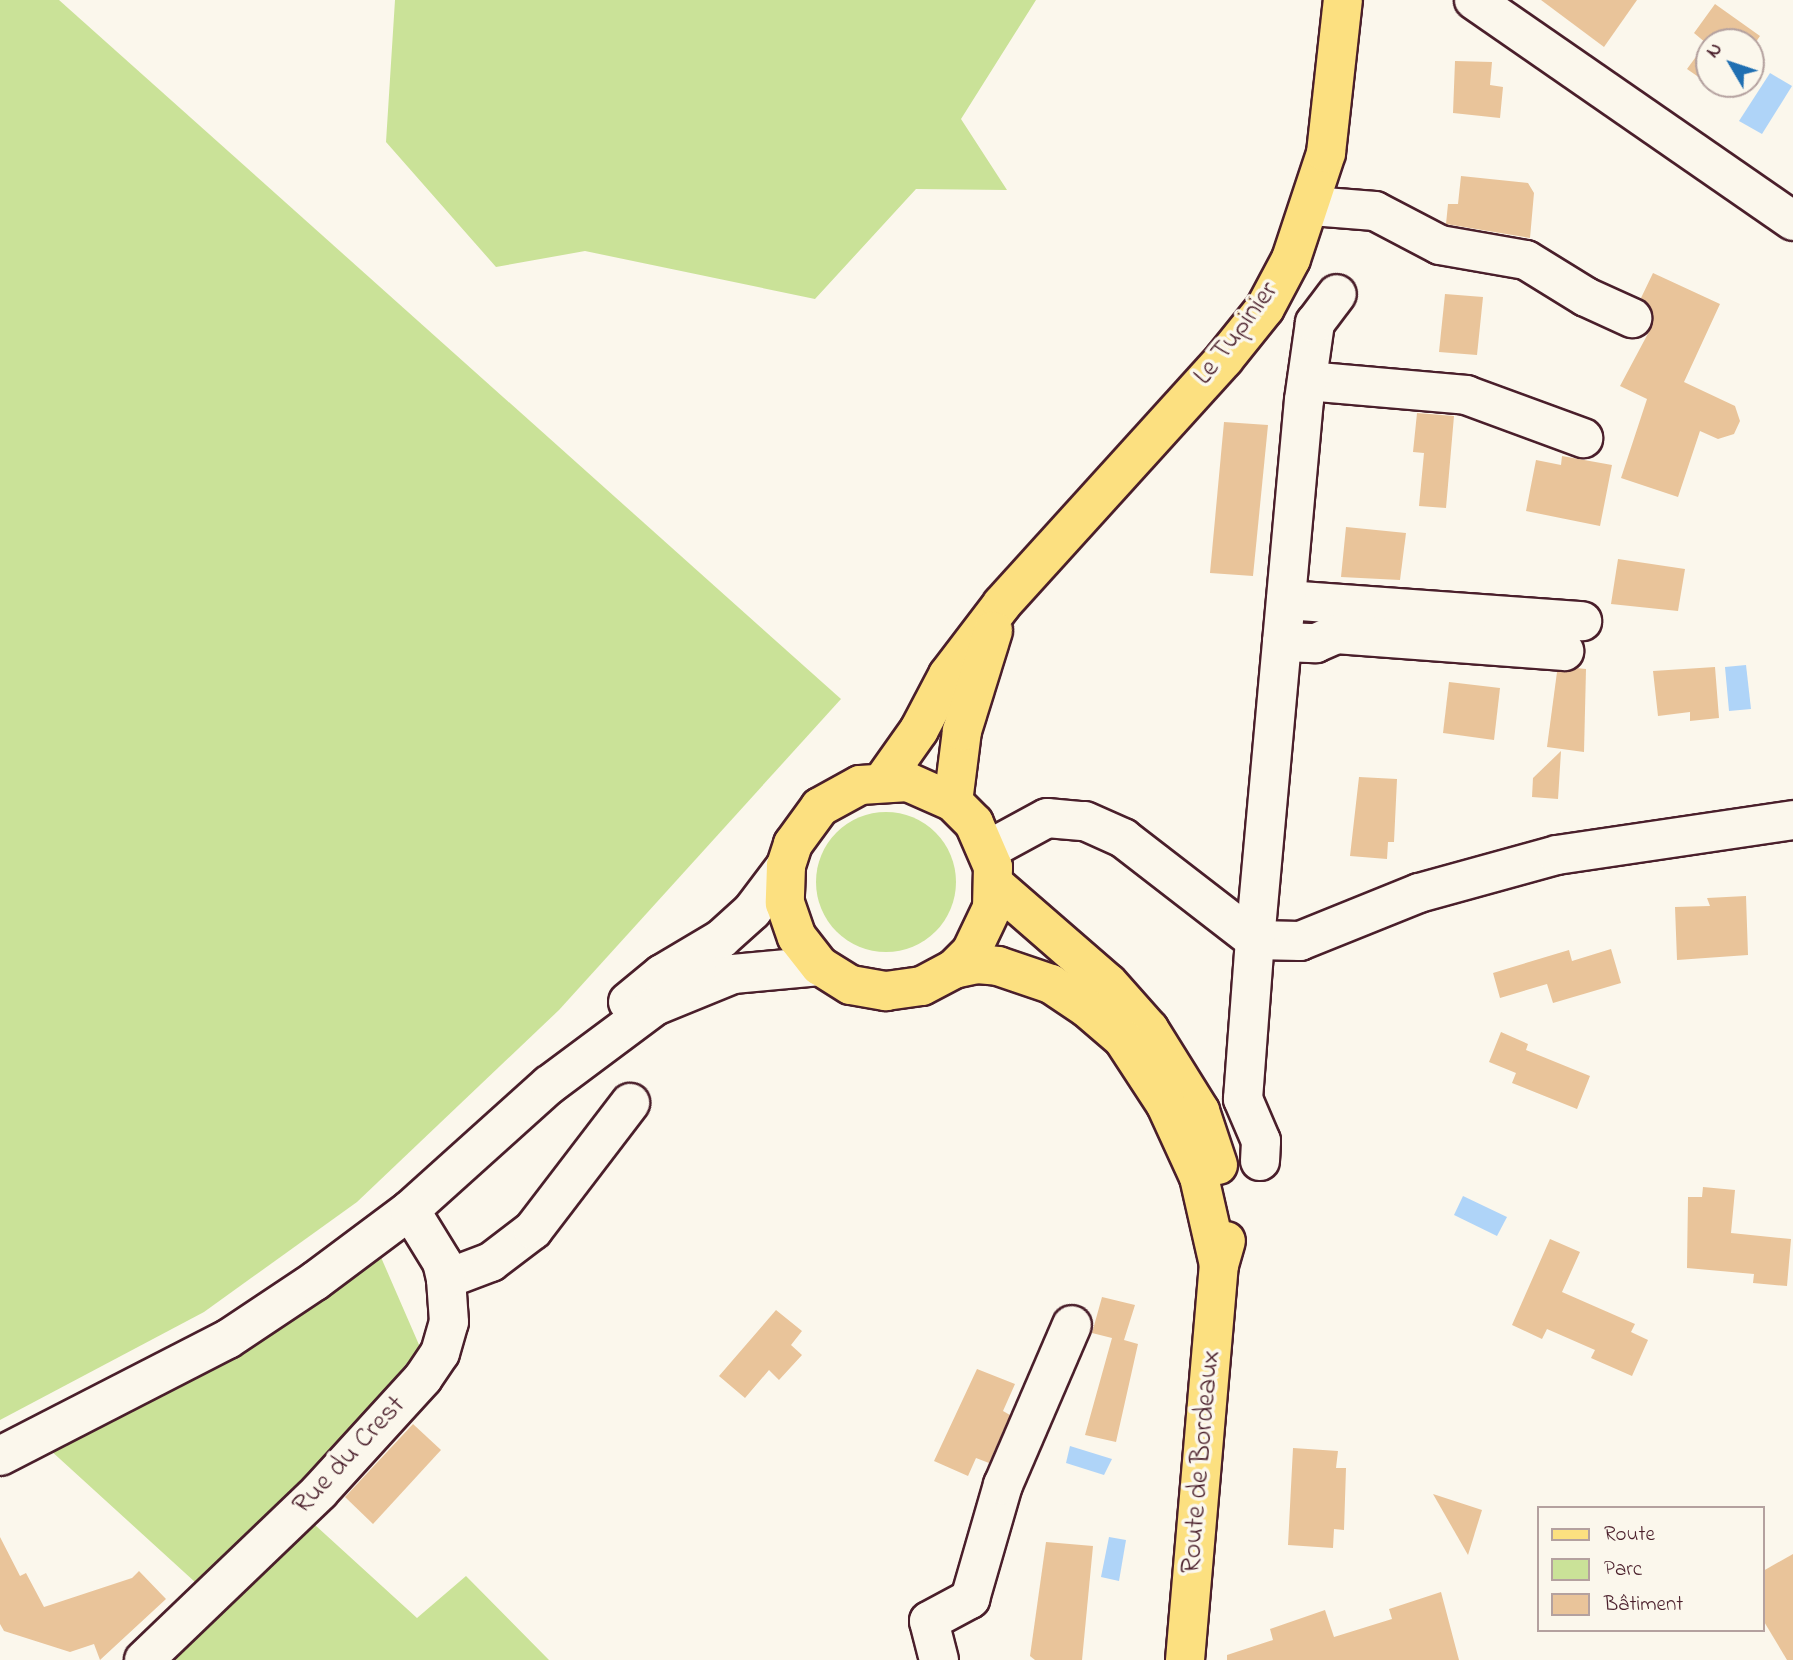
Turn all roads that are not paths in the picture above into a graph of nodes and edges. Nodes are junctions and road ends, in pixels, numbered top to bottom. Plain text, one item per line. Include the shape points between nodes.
1 (1343, 0) edge
2 (1474, 0) edge
3 (1312, 206) junction
4 (1793, 221) edge
5 (1337, 294) dead end
6 (1632, 318) dead end
7 (1307, 381) junction
8 (1583, 438) dead end
9 (1286, 600) junction
10 (1002, 604) junction
11 (1282, 642) junction
12 (883, 781) junction
13 (953, 802) junction
14 (1793, 820) edge
15 (786, 866) junction
16 (991, 867) junction
17 (1255, 940) junction
18 (820, 966) junction
19 (954, 969) junction
20 (549, 1085) junction
21 (630, 1103) dead end
22 (1260, 1161) dead end
23 (410, 1210) junction
24 (1219, 1265) junction
25 (446, 1279) junction
26 (1072, 1325) dead end
27 (0, 1456) edge
28 (144, 1660) edge
29 (939, 1660) edge
30 (1185, 1660) edge

1 - 3 main road, Le Tupinier via 1326,153
2 - 4 street
3 - 6 street via 1375,211 1440,246 1526,260 1586,297
3 - 10 main road, Le Tupinier via 1265,308
5 - 7 street, Le Tupinier via 1315,324
7 - 8 street via 1466,395
7 - 9 street, Le Tupinier
9 - 11 street, Le Tupinier
9 - 11 street via 1573,636 1336,634 1316,643
10 - 12 main road, Le Tupinier via 948,676 919,730
10 - 13 main road via 962,731
11 - 17 street, Le Tupinier
12 - 13 main road via 920,786
12 - 15 main road via 839,793 820,807 793,844
13 - 16 main road via 974,823
14 - 17 street via 1557,855 1419,893 1300,941
15 - 18 main road via 785,902 797,937
15 - 20 street via 752,911 722,939 662,974 613,1014
16 - 17 street via 1047,818 1086,821 1123,838
16 - 19 main road via 984,931
16 - 24 main road, Route de Bordeaux via 1108,983 1167,1053 1200,1111 1225,1189 1228,1233
17 - 22 street, Le Tupinier via 1243,1100 1261,1142
18 - 19 main road via 851,985 886,991 922,986
18 - 20 street via 733,974 686,992 621,1028
19 - 24 main road, Route de Bordeaux via 998,966 1051,984 1123,1039 1167,1105 1190,1153
20 - 23 street
21 - 25 street via 533,1230 491,1262
23 - 25 street, Rue du Crest via 442,1262
23 - 27 street via 228,1339
24 - 30 main road, Route de Bordeaux
25 - 28 street, Rue du Crest via 449,1322 439,1353 423,1378 319,1492
26 - 29 street via 1003,1485 970,1599 929,1621

